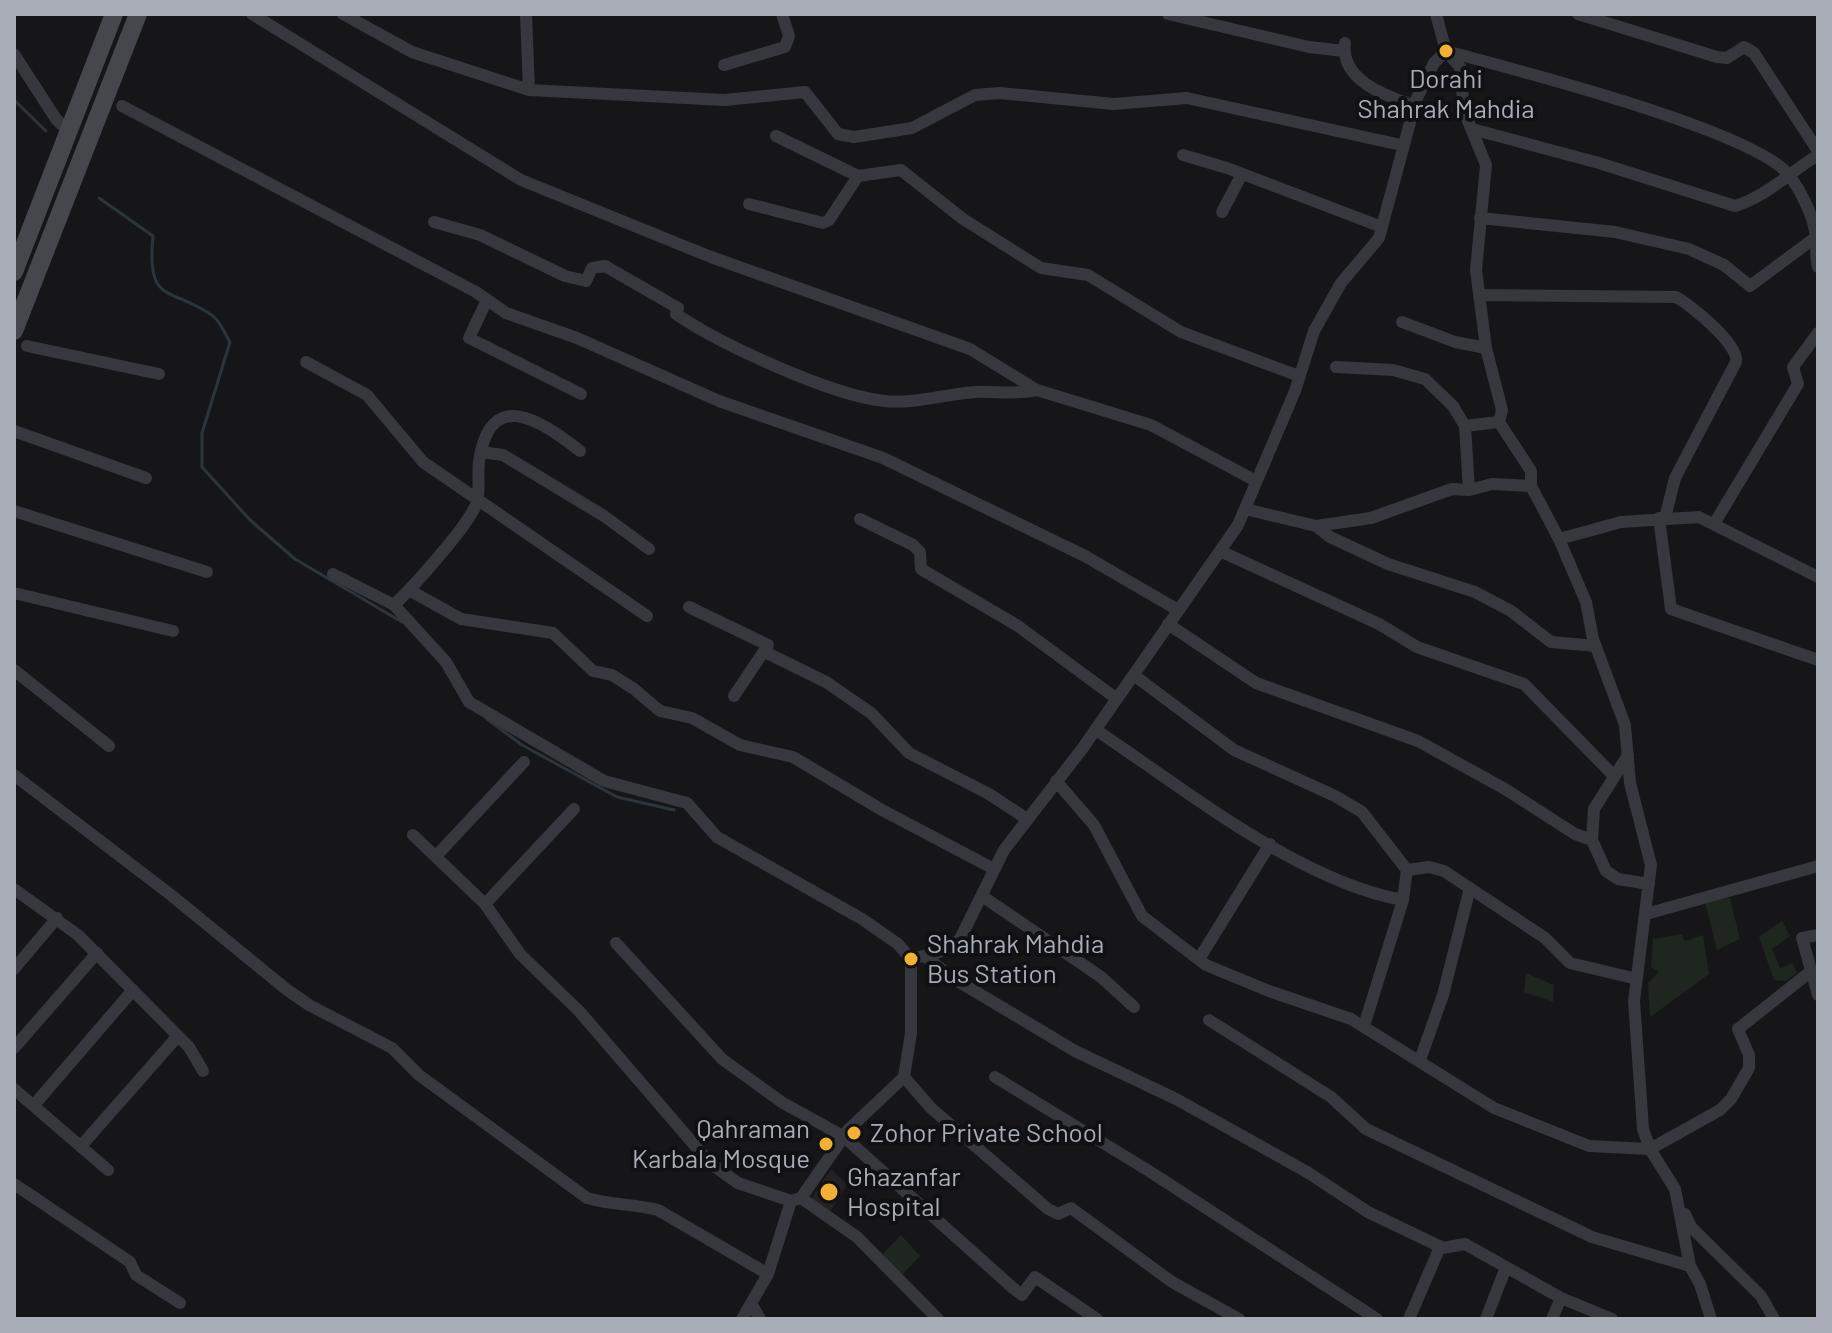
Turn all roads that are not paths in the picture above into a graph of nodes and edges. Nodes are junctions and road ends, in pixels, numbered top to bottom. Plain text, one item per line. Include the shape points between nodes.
1 (114, 14) edge
2 (138, 14) edge
3 (252, 14) edge
4 (343, 14) edge
5 (526, 14) edge
6 (1168, 14) edge
7 (1436, 14) edge
8 (1578, 14) edge
9 (784, 15) edge
10 (1446, 51) junction
11 (14, 54) edge
12 (724, 65) dead end
13 (529, 90) junction
14 (122, 106) dead end
15 (1415, 106) junction
16 (1472, 129) junction
17 (70, 133) junction
18 (776, 136) dead end
19 (1401, 145) junction
20 (1818, 153) edge
21 (1183, 155) dead end
22 (1242, 174) junction
23 (1788, 174) junction
24 (858, 176) junction
25 (749, 204) dead end
26 (1222, 212) dead end
27 (1480, 218) junction
28 (434, 222) dead end
29 (1382, 227) junction
30 (1816, 237) junction
31 (1818, 267) edge
32 (14, 272) edge
33 (1479, 295) junction
34 (487, 300) junction
35 (1402, 322) dead end
36 (14, 331) edge
37 (1818, 333) edge
38 (27, 346) dead end
39 (1486, 348) junction
40 (306, 362) dead end
41 (1336, 367) dead end
42 (159, 374) dead end
43 (1299, 376) junction
44 (1037, 390) junction
45 (581, 394) dead end
46 (1499, 422) junction
47 (1465, 426) junction
48 (14, 431) edge
49 (580, 451) dead end
50 (481, 452) junction
51 (146, 478) dead end
52 (1256, 481) junction
53 (1531, 486) junction
54 (1469, 490) junction
55 (478, 501) junction
56 (1245, 509) junction
57 (14, 511) edge
58 (1662, 518) junction
59 (860, 519) dead end
60 (1714, 524) junction
61 (1316, 526) junction
62 (1559, 539) junction
63 (649, 549) dead end
64 (1220, 551) junction
65 (207, 572) dead end
66 (333, 574) dead end
67 (1818, 577) edge
68 (409, 590) junction
69 (14, 593) edge
70 (394, 605) junction
71 (689, 607) dead end
72 (1178, 610) junction
73 (647, 616) dead end
74 (1168, 624) junction
75 (173, 631) dead end
76 (1596, 646) junction
77 (765, 652) junction
78 (1818, 660) edge
79 (14, 670) edge
80 (1135, 676) junction
81 (734, 696) dead end
82 (1117, 699) junction
83 (1096, 730) junction
84 (109, 746) dead end
85 (1628, 755) junction
86 (524, 762) dead end
87 (14, 775) edge
88 (1614, 776) junction
89 (1056, 781) junction
90 (574, 809) dead end
91 (1027, 819) junction
92 (413, 835) dead end
93 (1592, 840) junction
94 (1270, 844) junction
95 (437, 855) junction
96 (1818, 866) edge
97 (994, 869) junction
98 (1407, 870) junction
99 (1649, 884) junction
100 (1470, 888) junction
101 (14, 889) edge
102 (982, 896) junction
103 (1403, 900) junction
104 (485, 904) junction
105 (1646, 914) junction
106 (57, 918) junction
107 (1818, 935) edge
108 (616, 943) dead end
109 (97, 953) junction
110 (925, 956) junction
111 (911, 959) junction
112 (1199, 959) junction
113 (14, 969) edge
114 (1810, 972) junction
115 (1637, 979) junction
116 (133, 990) junction
117 (1818, 995) edge
118 (1134, 1007) dead end
119 (1209, 1020) dead end
120 (1364, 1026) junction
121 (177, 1037) junction
122 (14, 1048) edge
123 (1420, 1060) junction
124 (203, 1071) dead end
125 (904, 1077) junction
126 (995, 1077) dead end
127 (14, 1089) edge
128 (34, 1105) junction
129 (843, 1136) junction
130 (81, 1146) junction
131 (1650, 1149) junction
132 (108, 1170) dead end
133 (14, 1184) edge
134 (1675, 1189) junction
135 (796, 1199) junction
136 (1440, 1247) junction
137 (1690, 1266) junction
138 (1506, 1267) junction
139 (768, 1274) junction
140 (1561, 1298) junction
141 (180, 1303) dead end
142 (752, 1305) junction
143 (1609, 1318) edge
144 (742, 1319) edge
145 (760, 1319) edge
146 (938, 1319) edge
147 (1097, 1319) edge
148 (1239, 1319) edge
149 (1377, 1319) edge
150 (1409, 1319) edge
151 (1486, 1319) edge
152 (1552, 1319) edge
153 (1711, 1319) edge
154 (1774, 1319) edge

1 - 17 main road
2 - 36 main road
3 - 44 street via 521,180 711,257 970,349
4 - 13 street via 412,52
5 - 13 street
6 - 15 street via 1309,47 1344,47 1363,83
7 - 10 street
8 - 20 street via 1717,57 1727,58 1744,47 1754,53
9 - 12 street via 789,36 785,47
10 - 15 street via 1434,63
10 - 16 street via 1460,67 1464,111
10 - 23 street via 1718,134
11 - 17 street
13 - 19 street via 725,100 805,92 838,134 854,137 912,128 975,95 1114,104 1187,98
14 - 34 street
15 - 19 street
16 - 23 street via 1735,206 1774,189
16 - 27 street via 1486,165
17 - 32 main road
18 - 24 street
19 - 29 street
20 - 23 street
21 - 22 street
22 - 26 street
22 - 29 street
23 - 30 street
24 - 25 street via 823,223
24 - 43 street via 901,170 963,219 1041,268 1088,275 1181,332
27 - 30 street via 1615,232 1689,249 1724,265 1750,286
27 - 33 street
28 - 44 street via 480,235 565,276 586,281 592,268 605,266 743,352 862,397 907,401
29 - 43 street via 1314,331
30 - 31 street
33 - 39 street
33 - 58 street via 1676,297 1734,349 1736,362 1675,478
34 - 45 street via 469,338
34 - 72 street via 506,313 577,338 719,401 883,458 1085,556
35 - 39 street
37 - 60 street via 1793,367 1798,384
38 - 42 street
39 - 46 street via 1502,410
40 - 55 street via 367,395 423,462
41 - 47 street via 1393,370 1425,379
43 - 52 street
44 - 52 street via 1151,425
46 - 47 street
46 - 53 street via 1531,471
47 - 54 street
48 - 51 street
49 - 50 street via 556,432 505,414 498,417
50 - 55 street
50 - 63 street via 503,455
52 - 56 street
53 - 54 street via 1492,484
53 - 62 street
54 - 61 street via 1452,489 1371,518
55 - 68 street
55 - 73 street
56 - 61 street
56 - 64 street
57 - 65 street
58 - 60 street via 1699,517
58 - 62 street via 1621,522
58 - 78 street via 1671,609
59 - 82 street via 913,545 920,552 921,569 1018,626
60 - 67 street
61 - 76 street via 1388,564 1475,592 1551,642
62 - 76 street via 1586,602
64 - 72 street
64 - 88 street via 1379,624 1417,647 1524,684
66 - 70 street
68 - 70 street
68 - 97 street via 461,619 553,633 593,671 612,675 660,711 692,718 740,745 793,757
69 - 75 street
70 - 111 street via 446,662 469,702 604,781 687,803 717,837 862,919
71 - 77 street via 768,645
72 - 74 street
74 - 80 street
74 - 93 street via 1256,683 1418,741
76 - 85 street via 1625,725
77 - 81 street
77 - 91 street via 826,682 871,713 909,753
79 - 84 street
80 - 82 street
80 - 98 street via 1234,750 1362,812
82 - 83 street
83 - 89 street
83 - 94 street
85 - 88 street
85 - 99 street via 1651,865
86 - 95 street
87 - 139 street via 286,989 392,1048 431,1084 587,1198 658,1210
88 - 93 street via 1594,809
89 - 91 street
89 - 112 street via 1094,825 1142,916
90 - 104 street
91 - 97 street
92 - 95 street
93 - 99 street via 1606,871 1618,879
94 - 103 street via 1370,895
94 - 112 street
95 - 104 street
96 - 105 street
97 - 102 street
98 - 100 street via 1429,867
98 - 103 street
99 - 105 street
100 - 115 street via 1545,938 1570,963
100 - 123 street
101 - 106 street
102 - 110 street via 960,939 947,950
102 - 118 street via 1101,977
103 - 120 street
104 - 135 street via 520,954 579,1011 710,1163 738,1183
105 - 115 street
106 - 109 street
106 - 113 street
107 - 114 street via 1802,938
108 - 129 street via 722,1059 783,1103
109 - 116 street
109 - 122 street
110 - 111 street
110 - 136 street via 1075,1051 1176,1099 1368,1212
111 - 125 street via 911,1033
112 - 120 street
114 - 117 street
114 - 131 street via 1738,1029 1749,1068 1731,1099
115 - 131 street via 1637,1075
116 - 121 street
116 - 128 street
119 - 137 street via 1331,1097 1366,1129 1592,1237
120 - 123 street
121 - 124 street
121 - 130 street
123 - 131 street via 1494,1108 1589,1146
125 - 129 street
125 - 148 street via 931,1108 1048,1209 1058,1214 1071,1208 1172,1282
126 - 149 street
127 - 128 street
128 - 130 street
129 - 135 street
129 - 147 street via 1022,1295 1035,1277
130 - 132 street
131 - 134 street
133 - 141 street via 130,1262 136,1275
134 - 137 street
134 - 154 street via 1691,1227 1761,1296
135 - 139 street
135 - 146 street via 857,1237
136 - 138 street via 1465,1244
136 - 150 street
137 - 153 street
138 - 140 street
138 - 151 street
139 - 142 street
140 - 143 street
140 - 152 street
142 - 144 street
142 - 145 street

